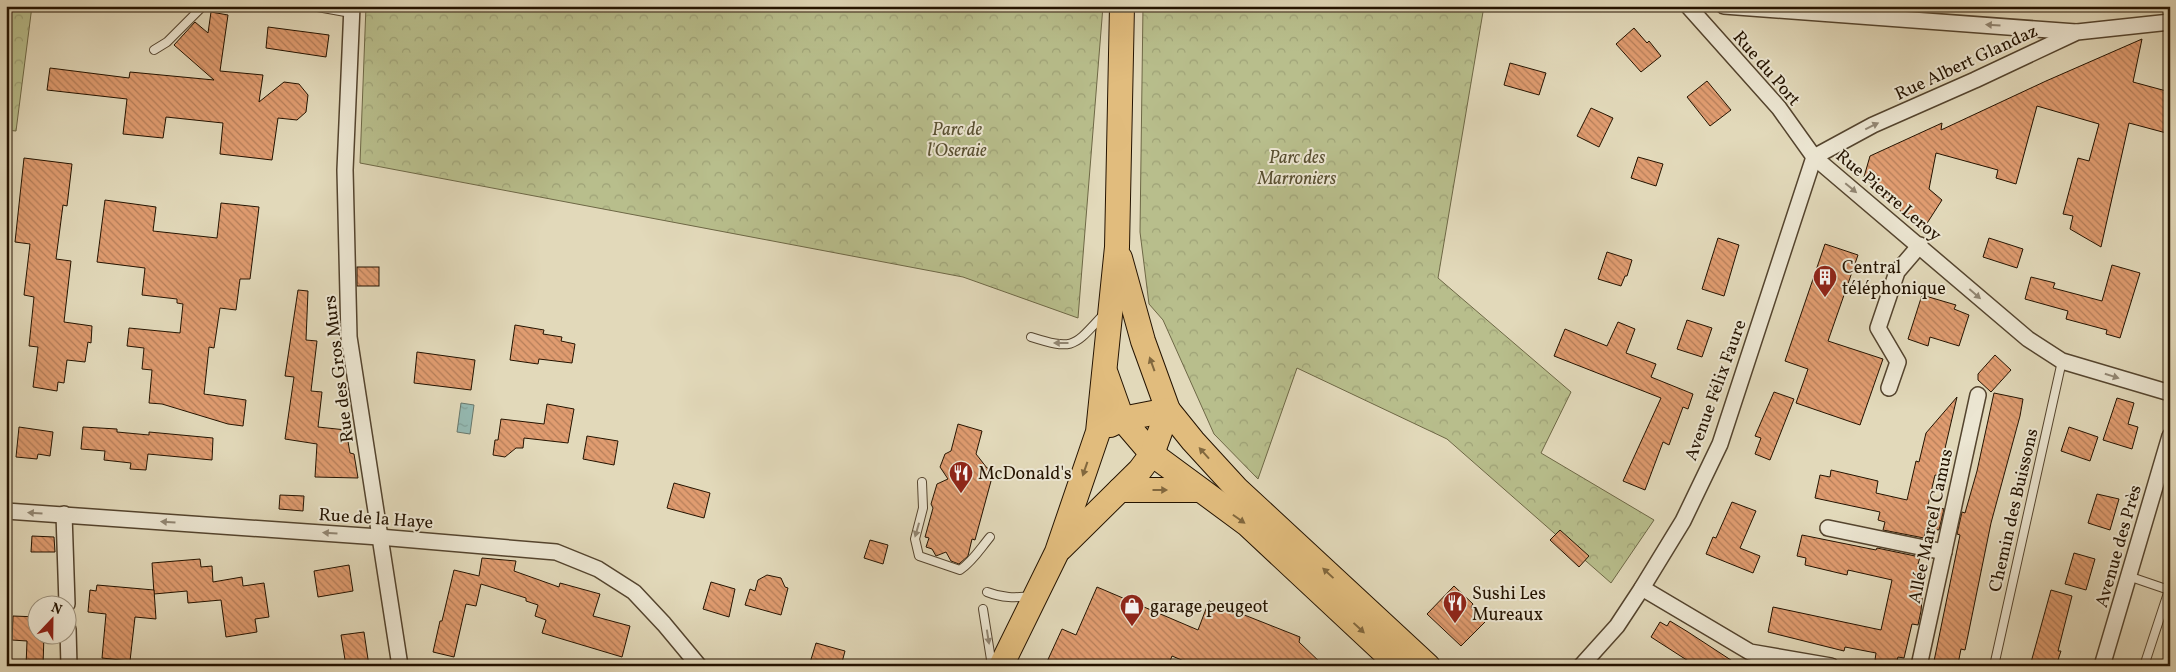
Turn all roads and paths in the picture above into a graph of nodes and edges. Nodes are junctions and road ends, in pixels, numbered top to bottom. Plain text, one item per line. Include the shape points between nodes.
1 (202, 6) edge
2 (312, 6) edge
3 (1122, 6) edge
4 (1688, 6) edge
5 (1724, 6) edge
6 (352, 10) edge
7 (2170, 22) edge
8 (2077, 32) junction
9 (154, 50) dead end
10 (1814, 157) junction
11 (1920, 245) junction
12 (1117, 247) junction
13 (1110, 306) junction
14 (1031, 337) dead end
15 (2062, 361) junction
16 (1104, 370) junction
17 (1889, 388) dead end
18 (2170, 393) edge
19 (1978, 395) dead end
20 (1168, 410) junction
21 (1122, 419) junction
22 (1098, 432) junction
23 (2170, 436) edge
24 (1152, 454) junction
25 (922, 482) dead end
26 (1120, 490) junction
27 (1200, 490) junction
28 (6, 510) edge
29 (64, 514) junction
30 (1828, 528) dead end
31 (379, 536) junction
32 (990, 537) dead end
33 (1056, 552) junction
34 (1944, 552) junction
35 (2128, 576) junction
36 (1642, 588) junction
37 (2169, 589) edge
38 (987, 592) dead end
39 (67, 594) edge
40 (1036, 596) junction
41 (983, 609) dead end
42 (68, 644) edge
43 (69, 666) edge
44 (400, 666) edge
45 (699, 666) edge
46 (992, 666) edge
47 (1001, 666) edge
48 (1400, 666) edge
49 (1428, 666) edge
50 (1580, 666) edge
51 (1831, 666) edge
52 (1919, 666) edge
53 (1994, 666) edge
54 (2102, 666) edge
55 (2144, 666) edge

1 - 9 lane via 167,42
2 - 6 lane
3 - 12 main road
4 - 10 street, Rue du Port via 1779,108
8 -> 5 street
6 - 31 street, Rue des Gros Murs via 345,170 349,337
7 - 8 street, Rue Albert Glandaz
10 -> 8 street, Rue Albert Glandaz via 1873,125
10 -> 11 street, Rue Pierre Leroy
10 - 36 street, Avenue Félix Faure via 1720,444 1683,521
11 -> 15 street, Rue Pierre Leroy via 2028,339
11 - 17 street via 1897,272 1878,328 1898,362
12 - 13 main road
20 -> 12 main road via 1143,341
13 -> 14 lane via 1078,342 1059,346
13 - 16 main road
15 -> 18 street, Rue Pierre Leroy
15 - 53 lane, Chemin des Buissons
16 - 21 main road
16 - 22 main road
19 - 34 street, Allée Marcel Camus
20 - 21 main road
20 - 24 main road
49 -> 20 main road via 1237,490
21 - 22 main road
21 - 24 main road
22 -> 33 main road
23 - 35 street, Avenue des Près
24 - 26 main road
24 - 27 main road
25 -> 32 lane via 923,508 915,539 918,556 960,570 972,562
26 -> 27 main road
26 - 33 main road
27 -> 48 main road via 1247,524
29 -> 28 street, Rue de la Haye
31 -> 29 street, Rue de la Haye
29 - 39 street
30 - 34 street
31 - 44 street, Rue des Gros Murs
31 - 45 street, Rue de la Haye via 556,552 598,569 634,592
33 - 40 main road
34 - 52 street, Allée Marcel Camus
35 - 37 lane
35 - 54 street, Avenue des Près
36 - 50 street, Avenue Félix Faure via 1617,626
36 - 51 street via 1750,652
37 - 55 lane
38 - 40 lane via 1011,598
40 - 47 main road
41 -> 46 lane
42 - 43 street

